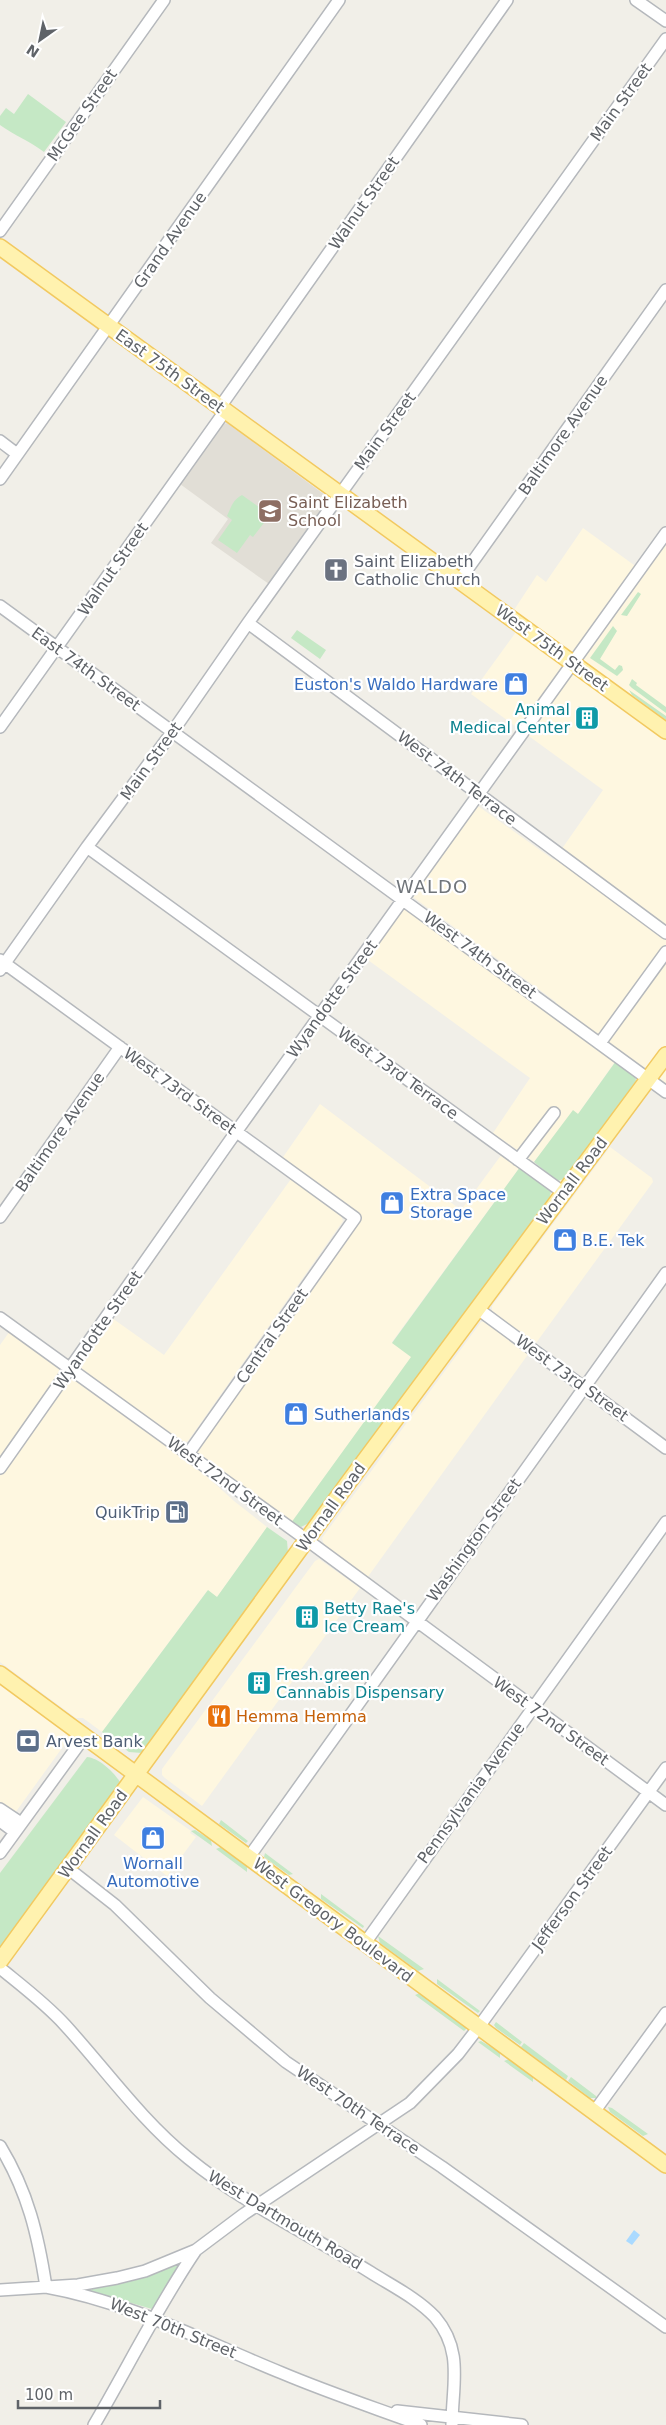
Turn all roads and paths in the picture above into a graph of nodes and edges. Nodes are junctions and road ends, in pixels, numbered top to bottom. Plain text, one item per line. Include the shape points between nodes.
1 (164, 0) edge
2 (339, 0) edge
3 (508, 0) edge
4 (636, 0) edge
5 (666, 21) edge
6 (666, 39) edge
7 (0, 231) edge
8 (0, 247) edge
9 (666, 290) edge
10 (109, 326) junction
11 (223, 409) junction
12 (0, 441) edge
13 (17, 454) junction
14 (0, 479) edge
15 (340, 494) junction
16 (666, 533) edge
17 (459, 581) junction
18 (0, 606) edge
19 (248, 623) junction
20 (57, 648) junction
21 (573, 663) junction
22 (0, 727) edge
23 (173, 731) junction
24 (666, 731) edge
25 (479, 796) junction
26 (87, 847) junction
27 (403, 900) junction
28 (666, 933) edge
29 (666, 952) edge
30 (2, 964) edge
31 (320, 1016) junction
32 (600, 1043) junction
33 (120, 1047) junction
34 (666, 1055) edge
35 (649, 1079) junction
36 (666, 1092) edge
37 (554, 1113) dead end
38 (236, 1132) junction
39 (518, 1160) junction
40 (564, 1193) junction
41 (0, 1217) edge
42 (355, 1218) joint
43 (666, 1273) edge
44 (478, 1309) junction
45 (0, 1318) edge
46 (70, 1370) junction
47 (584, 1386) junction
48 (666, 1448) edge
49 (188, 1454) junction
50 (0, 1468) edge
51 (666, 1522) edge
52 (307, 1540) junction
53 (416, 1621) junction
54 (0, 1674) edge
55 (532, 1708) junction
56 (85, 1736) junction
57 (666, 1768) edge
58 (136, 1775) junction
59 (649, 1793) junction
60 (666, 1805) edge
61 (0, 1809) edge
62 (0, 1821) edge
63 (18, 1828) junction
64 (0, 1853) edge
65 (249, 1857) junction
66 (69, 1869) junction
67 (365, 1943) junction
68 (0, 1961) edge
69 (0, 1968) edge
70 (666, 2013) edge
71 (478, 2028) junction
72 (594, 2112) junction
73 (378, 2124) junction
74 (0, 2146) edge
75 (666, 2165) edge
76 (256, 2206) junction
77 (196, 2250) junction
78 (46, 2287) junction
79 (0, 2290) edge
80 (156, 2318) junction
81 (666, 2327) edge
82 (382, 2410) junction
83 (452, 2421) edge
84 (94, 2425) edge
85 (421, 2425) edge
86 (522, 2425) edge

1 - 7 street, McGee Street
2 - 10 street, Grand Avenue
3 - 11 street, Walnut Street
4 - 5 street
6 - 15 street, Main Street
8 - 10 main road, East 75th Street
9 - 17 street, Baltimore Avenue
10 - 11 main road, East 75th Street
10 - 13 street, Grand Avenue
11 - 15 main road, East 75th Street
11 - 20 street, Walnut Street
12 - 13 street
13 - 14 street, Grand Avenue
15 - 17 main road, West 75th Street
15 - 19 street, Main Street
16 - 21 street, Wyandotte Street
17 - 21 main road, West 75th Street
18 - 20 street, East 74th Street
19 - 23 street, Main Street
19 - 25 street, West 74th Terrace
20 - 22 street, Walnut Street
20 - 23 street, East 74th Street
21 - 24 main road, West 75th Street
21 - 25 street, Wyandotte Street
23 - 26 street, Main Street
23 - 27 street, West 74th Street
25 - 27 street, Wyandotte Street
25 - 28 street, West 74th Terrace
26 - 30 street, Main Street
26 - 31 street, West 73rd Terrace
27 - 31 street, Wyandotte Street
27 - 32 street, West 74th Street
29 - 32 street
30 - 33 street, West 73rd Street
31 - 38 street, Wyandotte Street
31 - 39 street, West 73rd Terrace
32 - 35 street, West 74th Street
33 - 38 street, West 73rd Street
33 - 41 street, Baltimore Avenue
34 - 35 main road, Wornall Road
35 - 36 street, West 74th Street
35 - 40 main road, Wornall Road
37 - 39 street
38 - 42 street, West 73rd Street
38 - 46 street, Wyandotte Street
39 - 40 street, West 73rd Terrace
40 - 44 main road, Wornall Road
42 - 49 street, Central Street
43 - 47 street, Washington Street
44 - 47 street, West 73rd Street
44 - 52 main road, Wornall Road
45 - 46 street, West 72nd Street
46 - 49 street, West 72nd Street
46 - 50 street, Wyandotte Street
47 - 48 street, West 73rd Street
47 - 53 street, Washington Street
49 - 52 street, West 72nd Street
51 - 55 street, Pennsylvania Avenue
52 - 53 street, West 72nd Street
52 - 58 main road, Wornall Road
53 - 55 street, West 72nd Street
53 - 65 street, Washington Street
54 - 56 main road, West Gregory Boulevard
55 - 59 street, West 72nd Street
55 - 67 street, Pennsylvania Avenue
56 - 58 main road, West Gregory Boulevard
56 - 63 street
57 - 59 street, Jefferson Street
58 - 65 main road, West Gregory Boulevard
58 - 66 main road, Wornall Road
59 - 60 street, West 72nd Street
59 - 71 street, Jefferson Street
61 - 63 street
62 - 63 street
63 - 64 street
65 - 67 main road, West Gregory Boulevard
66 - 68 main road, Wornall Road
66 - 73 street, West 70th Terrace via 115,1905 250,2034
67 - 71 main road, West Gregory Boulevard
69 - 76 street, West Dartmouth Road via 64,2024 165,2138 220,2183
70 - 72 street
71 - 72 main road, West Gregory Boulevard
71 - 73 street, Jefferson Street via 433,2081 410,2103
72 - 75 main road, West Gregory Boulevard
73 - 76 street, Jefferson Street
73 - 81 street, West 70th Terrace
74 - 78 street via 25,2192
76 - 77 street, Jefferson Street
76 - 83 street, West Dartmouth Road via 411,2298 436,2318 455,2355
77 - 78 street via 145,2271 117,2278
77 - 80 street
78 - 79 street
78 - 80 street, West 70th Street via 91,2296
80 - 82 street, West 70th Street via 282,2374
80 - 84 street
82 - 83 street, West 70th Street
82 - 85 street, West 70th Street
83 - 86 street, West 70th Street

